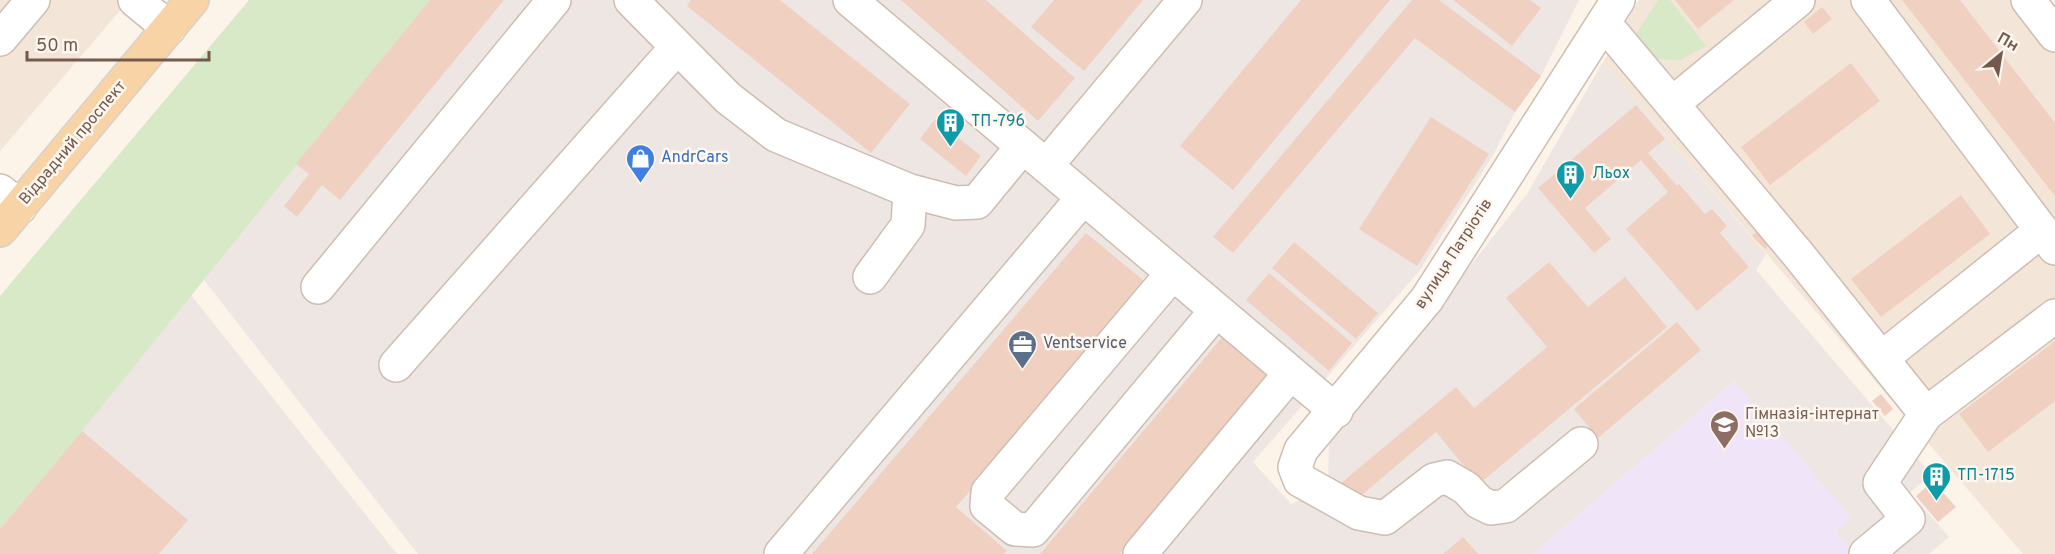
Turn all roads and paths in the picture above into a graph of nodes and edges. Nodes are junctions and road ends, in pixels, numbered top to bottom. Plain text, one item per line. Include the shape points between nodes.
1 (33, 0) edge
2 (135, 0) edge
3 (192, 0) edge
4 (554, 0) edge
5 (632, 0) edge
6 (850, 0) edge
7 (1185, 0) edge
8 (1798, 0) edge
9 (1868, 0) edge
10 (2028, 0) edge
11 (1611, 11) edge
12 (169, 28) junction
13 (2055, 35) edge
14 (0, 39) edge
15 (678, 47) junction
16 (1672, 104) junction
17 (1034, 156) junction
18 (910, 191) junction
19 (1083, 198) junction
20 (6, 210) edge
21 (2048, 239) edge
22 (1172, 274) junction
23 (870, 277) dead end
24 (318, 287) dead end
25 (1216, 311) junction
26 (2055, 316) edge
27 (1882, 358) junction
28 (396, 365) dead end
29 (1290, 374) junction
30 (1335, 411) junction
31 (1926, 414) junction
32 (1581, 444) dead end
33 (781, 554) edge
34 (1140, 554) edge
35 (1866, 554) edge

1 - 14 street
2 - 12 street
3 - 12 main road, Відрадний проспект
4 - 24 street
5 - 15 street
6 - 17 street
7 - 17 street
8 - 16 street
9 - 21 street
10 - 13 street
11 - 16 street
11 - 30 street, вулиця Патріотів via 1427,298
12 - 20 main road, Відрадний проспект
15 - 18 street via 728,98 776,135
15 - 28 street
16 - 27 street
17 - 18 street via 976,202 956,203
17 - 19 street
18 - 23 street via 908,225
19 - 22 street
19 - 33 street
21 - 27 street
22 - 25 street
22 - 25 street via 988,492 987,506 1015,530 1033,530
25 - 29 street
26 - 31 street
27 - 31 street
29 - 30 street
29 - 34 street
30 - 32 street, вулиця Патріотів via 1301,450 1295,466 1300,480 1359,513 1385,518 1434,480 1447,477 1491,508 1506,506
31 - 35 street via 1880,483 1908,519

